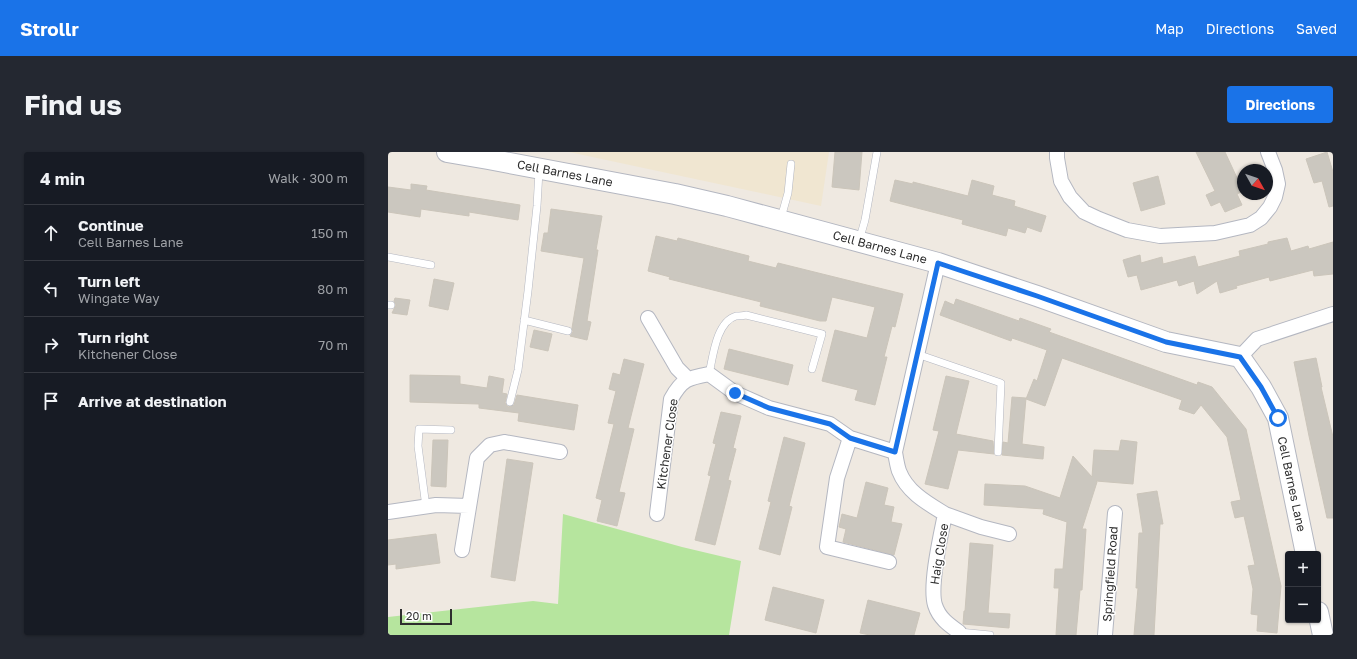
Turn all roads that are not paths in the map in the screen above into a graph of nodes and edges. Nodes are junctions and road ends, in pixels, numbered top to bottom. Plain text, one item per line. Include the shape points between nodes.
1 (877, 152) edge
2 (1057, 152) edge
3 (1268, 152) edge
4 (455, 153) edge
5 (791, 164) dead end
6 (539, 168) junction
7 (780, 220) junction
8 (859, 241) junction
9 (388, 257) edge
10 (938, 263) junction
11 (430, 265) dead end
12 (1333, 314) edge
13 (648, 318) dead end
14 (524, 320) junction
15 (568, 331) dead end
16 (917, 354) junction
17 (1240, 357) junction
18 (812, 369) dead end
19 (709, 374) junction
20 (688, 378) junction
21 (510, 402) dead end
22 (451, 430) dead end
23 (850, 438) junction
24 (560, 452) dead end
25 (895, 452) junction
26 (998, 452) dead end
27 (468, 506) junction
28 (426, 507) junction
29 (388, 512) edge
30 (1115, 512) dead end
31 (657, 514) dead end
32 (945, 514) junction
33 (1009, 534) dead end
34 (462, 550) dead end
35 (1305, 551) edge
36 (889, 562) dead end
37 (1320, 623) edge
38 (959, 632) joint
39 (990, 635) edge
40 (1105, 635) edge
41 (1323, 635) edge

1 - 8 lane
2 - 3 street via 1061,181 1070,197 1084,212 1127,230 1160,236 1215,233 1250,225 1261,218 1270,208 1278,184
4 - 6 street, Cell Barnes Lane
5 - 7 lane via 788,192
6 - 7 street, Cell Barnes Lane via 675,194
6 - 14 lane
7 - 8 street, Cell Barnes Lane
8 - 10 street, Cell Barnes Lane
9 - 11 lane
10 - 16 street
10 - 17 street, Cell Barnes Lane via 1166,342
12 - 17 street via 1257,339
13 - 20 street via 677,368
14 - 15 lane
14 - 21 lane via 518,370
16 - 25 street
16 - 26 lane via 1001,383
17 - 35 street, Cell Barnes Lane via 1278,418
18 - 19 lane via 822,334 746,316 735,316 722,327 717,338
19 - 20 street
19 - 23 street via 735,393 769,408 830,424
20 - 31 street, Kitchener Close via 671,398
22 - 28 lane via 419,429 418,446
23 - 25 street
23 - 36 street via 837,478 827,547
24 - 27 street via 504,442 490,445 477,458
25 - 32 street, Haig Close via 899,471 907,484 916,495
27 - 28 street
27 - 34 street
28 - 29 street
30 - 40 street, Springfield Road
32 - 33 street, Haig Close
32 - 38 street, Haig Close via 933,590 935,606 944,620
37 - 41 street
38 - 39 lane

